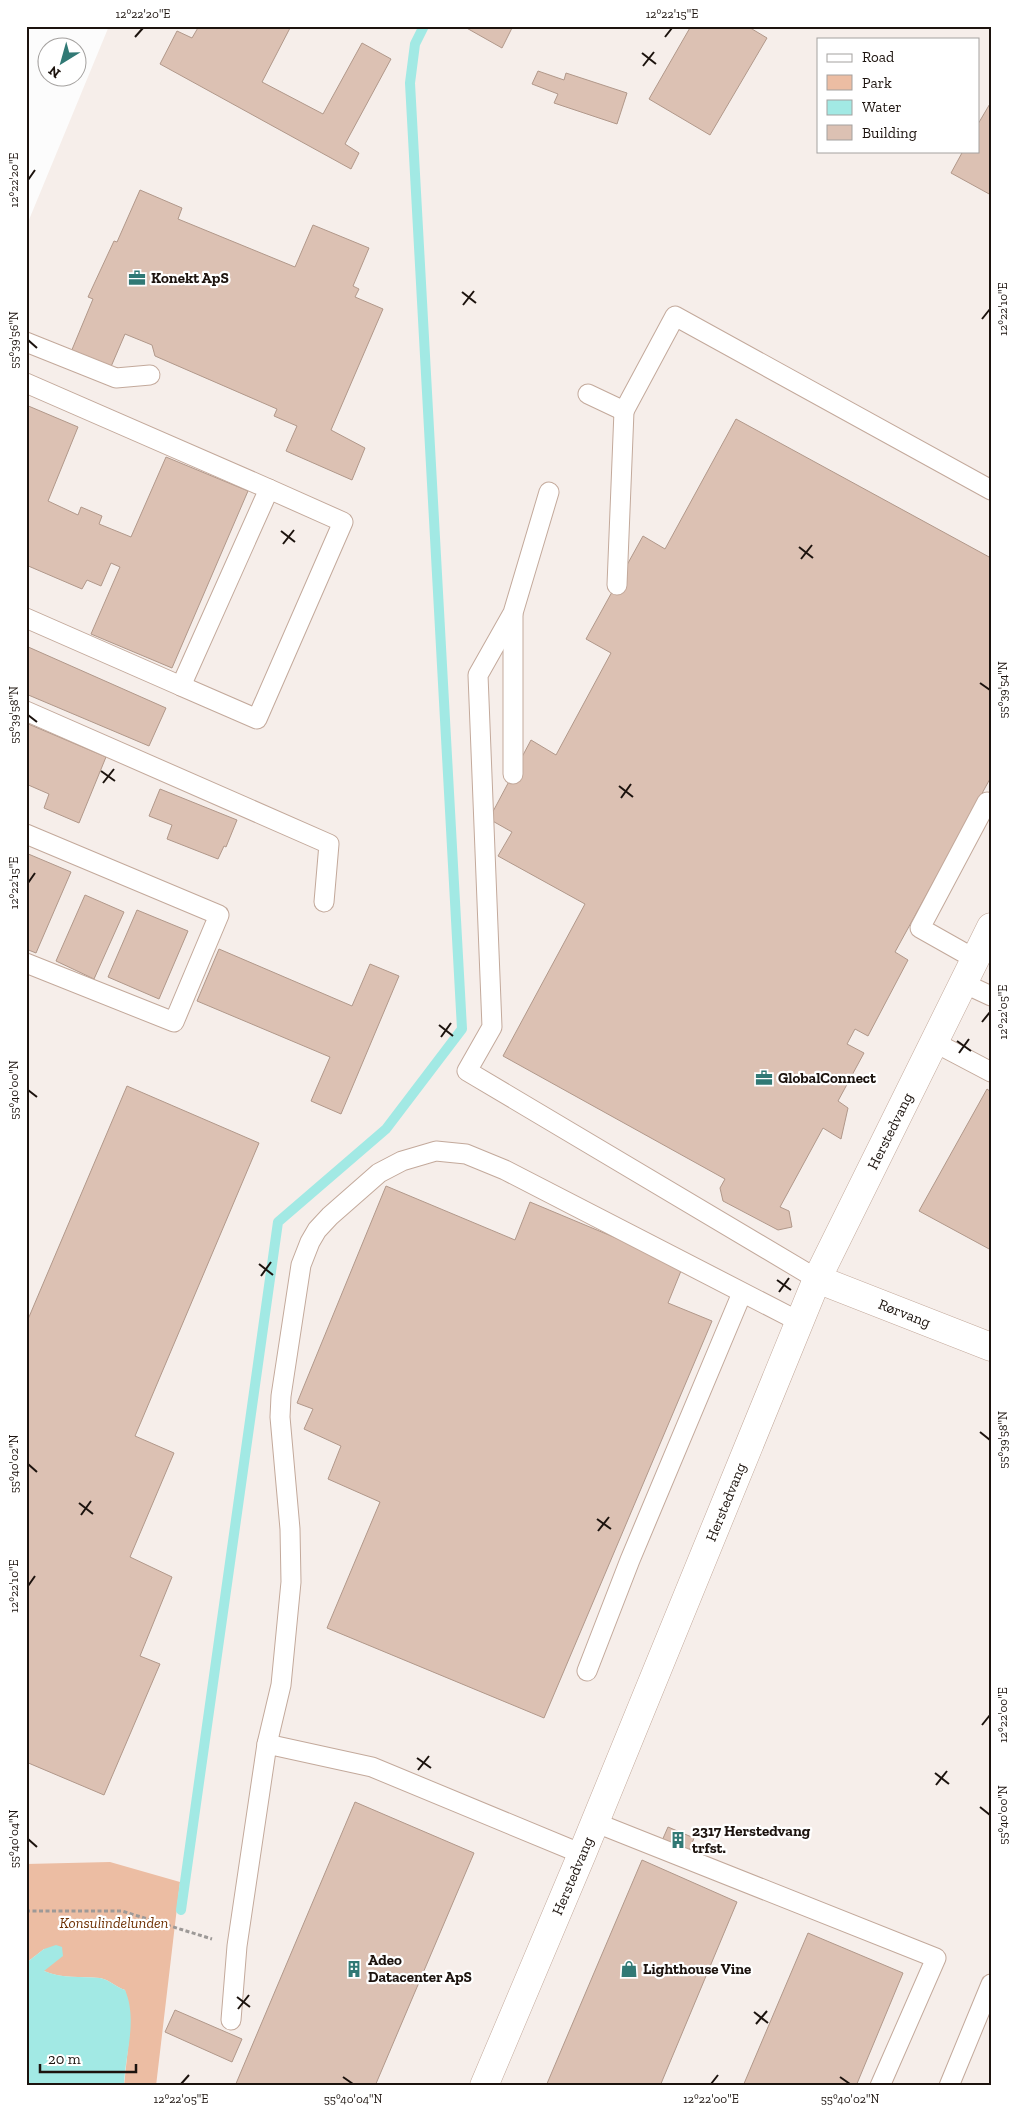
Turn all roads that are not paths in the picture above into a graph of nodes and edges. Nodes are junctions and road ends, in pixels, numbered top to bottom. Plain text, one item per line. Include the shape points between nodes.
1 (26, 342) edge
2 (150, 375) dead end
3 (26, 383) edge
4 (588, 394) dead end
5 (624, 412) junction
6 (269, 489) junction
7 (991, 490) edge
8 (549, 492) dead end
9 (617, 585) dead end
10 (513, 613) junction
11 (26, 618) edge
12 (181, 686) junction
13 (26, 711) edge
14 (513, 774) dead end
15 (991, 804) edge
16 (26, 834) edge
17 (324, 902) dead end
18 (991, 927) edge
19 (975, 959) junction
20 (26, 963) edge
21 (963, 983) junction
22 (991, 996) edge
23 (934, 1042) junction
24 (991, 1072) edge
25 (817, 1279) junction
26 (742, 1293) junction
27 (800, 1322) junction
28 (991, 1347) edge
29 (587, 1671) dead end
30 (267, 1744) junction
31 (594, 1822) junction
32 (582, 1854) junction
33 (991, 1984) edge
34 (231, 2020) dead end
35 (484, 2086) edge
36 (880, 2086) edge
37 (949, 2086) edge

1 - 2 lane via 116,378
3 - 6 lane
4 - 5 lane
5 - 7 lane via 675,316
5 - 9 lane
6 - 12 lane
6 - 12 lane via 343,522 257,719
8 - 10 lane
10 - 14 lane
10 - 25 lane via 478,676 492,1027 467,1071
11 - 12 lane
13 - 17 lane via 329,844
15 - 19 lane via 987,802 920,928
16 - 20 lane via 219,915 174,1022
18 - 19 street, Herstedvang
19 - 21 street, Herstedvang
21 - 22 lane
21 - 23 street, Herstedvang
23 - 24 lane
23 - 25 street, Herstedvang
25 - 27 street, Herstedvang
25 - 28 street, Rørvang
26 - 27 lane
26 - 29 lane
26 - 30 lane via 505,1170 466,1154 436,1151 402,1161 379,1173 330,1216 310,1242 301,1266 281,1396 291,1582 281,1685
27 - 31 street, Herstedvang
30 - 32 lane via 372,1767
30 - 34 lane via 237,1946
31 - 32 street, Herstedvang
31 - 36 lane via 936,1958
32 - 35 street, Herstedvang
33 - 37 lane

